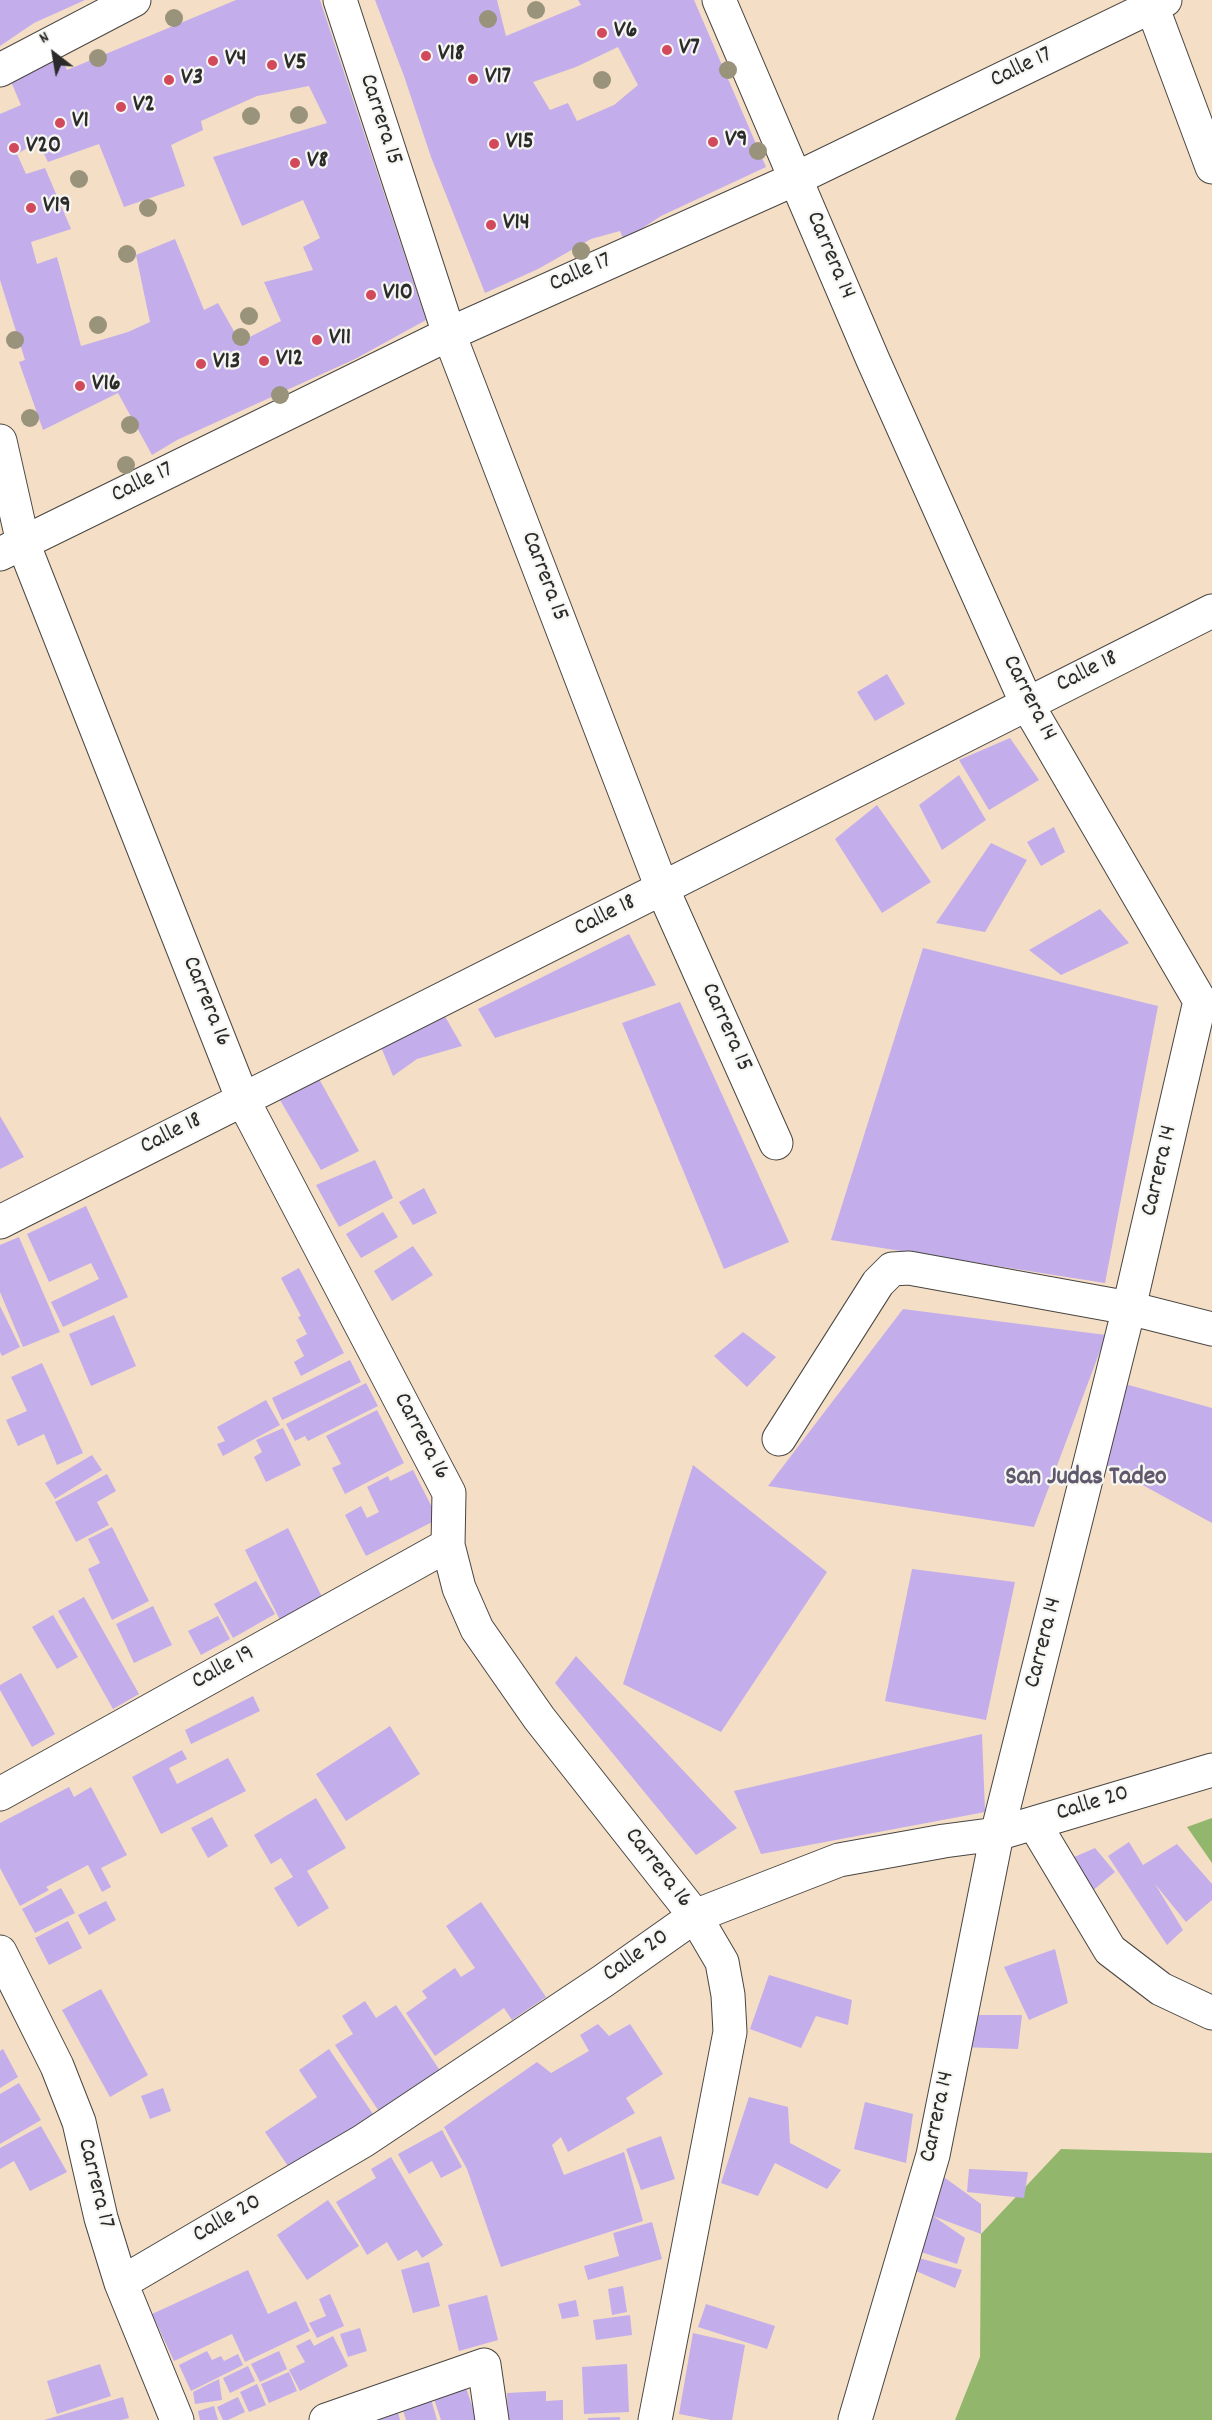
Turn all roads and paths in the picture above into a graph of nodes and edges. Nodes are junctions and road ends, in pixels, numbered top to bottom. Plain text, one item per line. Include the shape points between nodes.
1 (134, 0) edge
2 (339, 0) edge
3 (719, 0) edge
4 (1158, 3) edge
5 (0, 69) edge
6 (1212, 167) edge
7 (795, 178) junction
8 (449, 333) junction
9 (0, 441) edge
10 (12, 549) edge
11 (1212, 611) edge
12 (1027, 704) junction
13 (663, 888) junction
14 (243, 1100) junction
15 (776, 1143) dead end
16 (0, 1222) edge
17 (1129, 1308) junction
18 (1212, 1329) edge
19 (779, 1439) dead end
20 (448, 1545) junction
21 (1212, 1770) edge
22 (0, 1794) edge
23 (1034, 1823) junction
24 (998, 1834) junction
25 (695, 1916) junction
26 (0, 1952) edge
27 (1212, 2013) edge
28 (121, 2283) junction
29 (343, 2417) edge
30 (177, 2420) edge
31 (492, 2420) edge
32 (655, 2420) edge
33 (855, 2420) edge

1 - 5 street
2 - 8 street, Carrera 15
3 - 7 street, Carrera 14
4 - 6 street
4 - 7 street, Calle 17
7 - 8 street, Calle 17
7 - 12 street, Carrera 14
8 - 10 street, Calle 17
8 - 13 street, Carrera 15
9 - 10 street, Carrera 16
10 - 14 street, Carrera 16
11 - 12 street, Calle 18
12 - 13 street, Calle 18
12 - 17 street, Carrera 14 via 1200,1001
13 - 14 street, Calle 18
13 - 15 street, Carrera 15
14 - 16 street, Calle 18
14 - 20 street, Carrera 16 via 449,1492
17 - 18 street
17 - 19 street via 909,1268 892,1269 878,1283
17 - 24 street, Carrera 14
20 - 22 street, Calle 19
20 - 25 street, Carrera 16 via 459,1588 477,1629 538,1718
21 - 23 street, Calle 20
23 - 24 street, Calle 20
23 - 27 street via 1110,1950 1161,1989
24 - 25 street, Calle 20 via 839,1860
24 - 33 street, Carrera 14 via 933,2155
25 - 28 street, Calle 20 via 363,2141
25 - 32 street, Carrera 16 via 722,1962 730,2032
26 - 28 street, Carrera 17 via 57,2066 78,2122
28 - 30 street, Carrera 17
29 - 31 street via 484,2365

